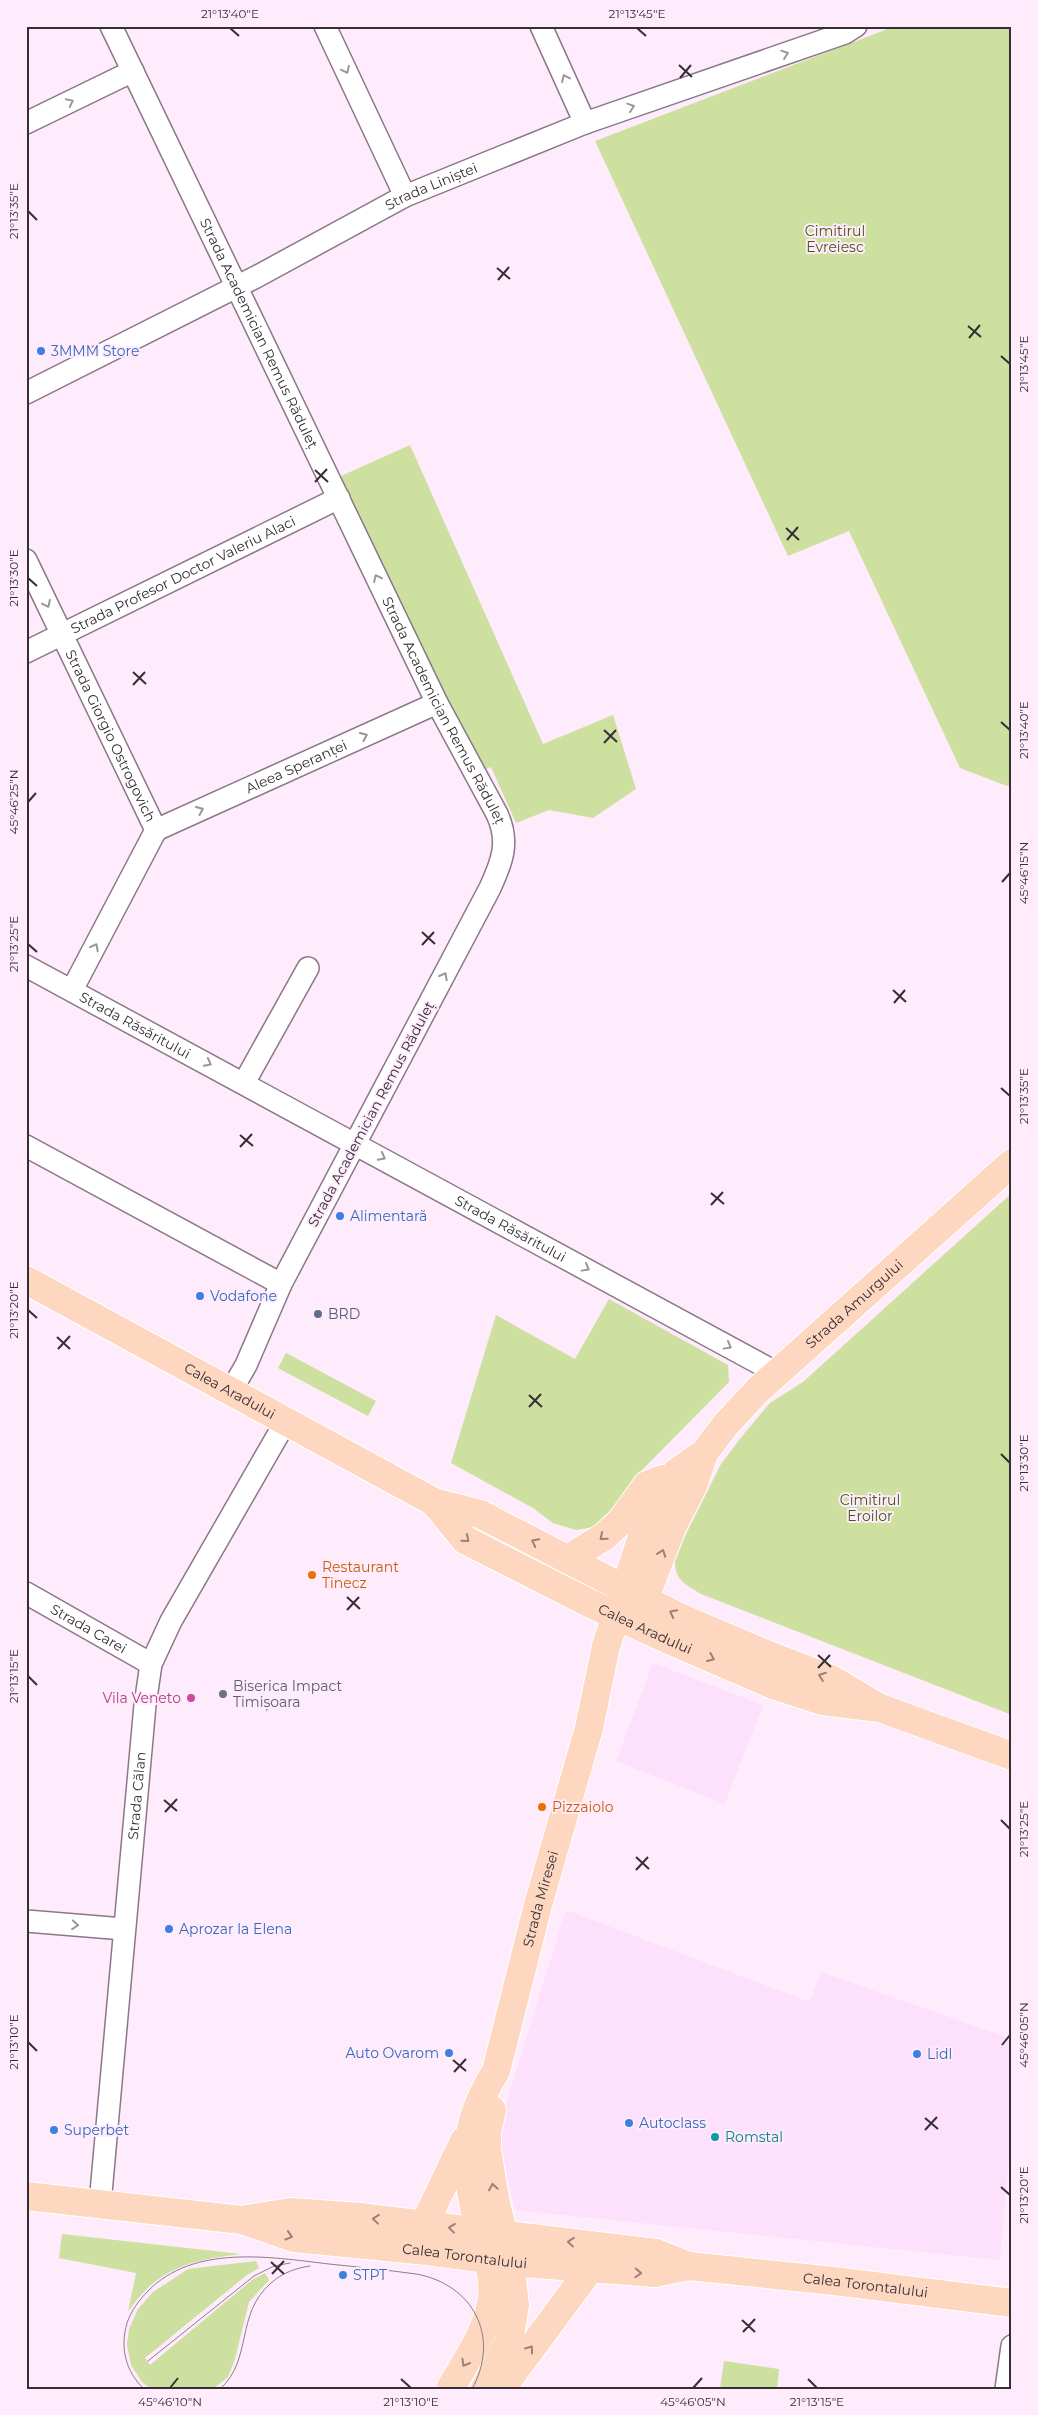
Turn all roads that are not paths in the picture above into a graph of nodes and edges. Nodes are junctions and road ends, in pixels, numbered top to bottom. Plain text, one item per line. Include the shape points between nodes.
1 (111, 26) edge
2 (326, 26) edge
3 (540, 26) edge
4 (856, 26) edge
5 (133, 71) junction
6 (26, 123) edge
7 (585, 123) junction
8 (405, 196) junction
9 (238, 286) junction
10 (26, 392) edge
11 (339, 498) junction
12 (26, 560) edge
13 (62, 636) junction
14 (26, 652) edge
15 (436, 703) junction
16 (156, 830) junction
17 (26, 966) edge
18 (308, 968) dead end
19 (72, 990) junction
20 (244, 1083) junction
21 (354, 1142) junction
22 (26, 1146) edge
23 (1012, 1163) edge
24 (26, 1280) edge
25 (281, 1284) junction
26 (777, 1373) junction
27 (231, 1391) junction
28 (286, 1421) junction
29 (704, 1453) junction
30 (677, 1472) junction
31 (434, 1502) junction
32 (568, 1559) junction
33 (26, 1593) edge
34 (635, 1594) junction
35 (625, 1620) junction
36 (151, 1664) junction
37 (880, 1708) junction
38 (1012, 1756) edge
39 (26, 1921) edge
40 (124, 1930) junction
41 (496, 2071) junction
42 (470, 2128) junction
43 (26, 2196) edge
44 (100, 2204) junction
45 (242, 2220) junction
46 (424, 2224) junction
47 (491, 2233) junction
48 (499, 2261) junction
49 (688, 2266) junction
50 (590, 2269) junction
51 (1012, 2303) edge
52 (1012, 2346) edge
53 (450, 2389) edge
54 (485, 2389) edge
55 (501, 2389) edge
56 (1006, 2389) edge

1 - 5 street, Strada Academician Remus Răduleț
2 -> 8 street
7 -> 3 street
7 -> 4 street, Strada Liniștei via 845,33
6 -> 5 street
5 - 9 street, Strada Academician Remus Răduleț
7 - 8 street, Strada Liniștei
8 - 9 street, Strada Liniștei
9 - 10 street, Strada Liniștei
9 - 11 street, Strada Academician Remus Răduleț
11 - 13 street, Strada Profesor Doctor Valeriu Alaci
15 -> 11 street, Strada Academician Remus Răduleț
12 -> 13 street, Strada Giorgio Ostrogovich
13 - 14 street, Strada Profesor Doctor Valeriu Alaci
13 - 16 street, Strada Giorgio Ostrogovich
16 -> 15 street, Aleea Speranței
21 -> 15 street, Strada Academician Remus Răduleț via 490,888 504,853 503,827
19 -> 16 street, Strada Giorgio Ostrogovich
17 - 19 street, Strada Răsăritului
18 - 20 street
19 -> 20 street, Strada Răsăritului
20 - 21 street, Strada Răsăritului
21 - 25 street, Strada Academician Remus Răduleț
21 -> 26 street, Strada Răsăritului
22 - 25 street
23 - 26 main road, Strada Amurgului
24 - 27 main road, Calea Aradului
25 - 27 street, Strada Academician Remus Răduleț via 246,1365
26 - 29 main road, Strada Amurgului via 727,1423
27 - 28 main road, Calea Aradului
28 - 31 main road, Calea Aradului
28 - 36 street, Strada Călan via 171,1621
29 - 30 main road, Strada Amurgului
34 -> 29 main road, Strada Amurgului via 693,1486
30 -> 32 main road via 647,1485 622,1520 605,1536
30 - 34 main road, Strada Amurgului via 659,1495 647,1522
32 -> 31 main road, Calea Aradului via 480,1514
31 -> 35 main road, Calea Aradului via 465,1540
32 - 34 main road, Calea Aradului
33 - 36 street, Strada Carei
34 - 35 main road, Strada Miresei
37 -> 34 main road, Calea Aradului via 832,1679 744,1645
35 -> 37 main road, Calea Aradului via 773,1685 822,1701
35 - 41 main road, Strada Miresei via 589,1728 538,1905
36 - 40 street, Strada Călan
37 - 38 main road, Calea Aradului
39 -> 40 street
40 - 44 street, Strada Călan
41 - 42 main road, Strada Miresei via 486,2086
47 -> 41 main road, Strada Miresei via 487,2132 497,2088
42 - 46 main road
42 - 47 main road, Strada Miresei via 468,2173
43 - 44 main road, Calea Torontalului
44 - 45 main road, Calea Torontalului
46 -> 45 main road, Calea Torontalului via 291,2212
45 -> 48 main road, Calea Torontalului via 294,2238
47 -> 46 main road, Calea Torontalului
47 - 48 main road, Strada Miresei
49 -> 47 main road, Calea Torontalului via 656,2253
48 - 50 main road, Calea Torontalului
48 -> 53 main road via 488,2314
48 - 54 main road via 515,2292 512,2329 504,2355
50 -> 49 main road, Calea Torontalului via 655,2273
49 - 51 main road, Calea Torontalului
55 -> 50 main road
52 - 56 street

